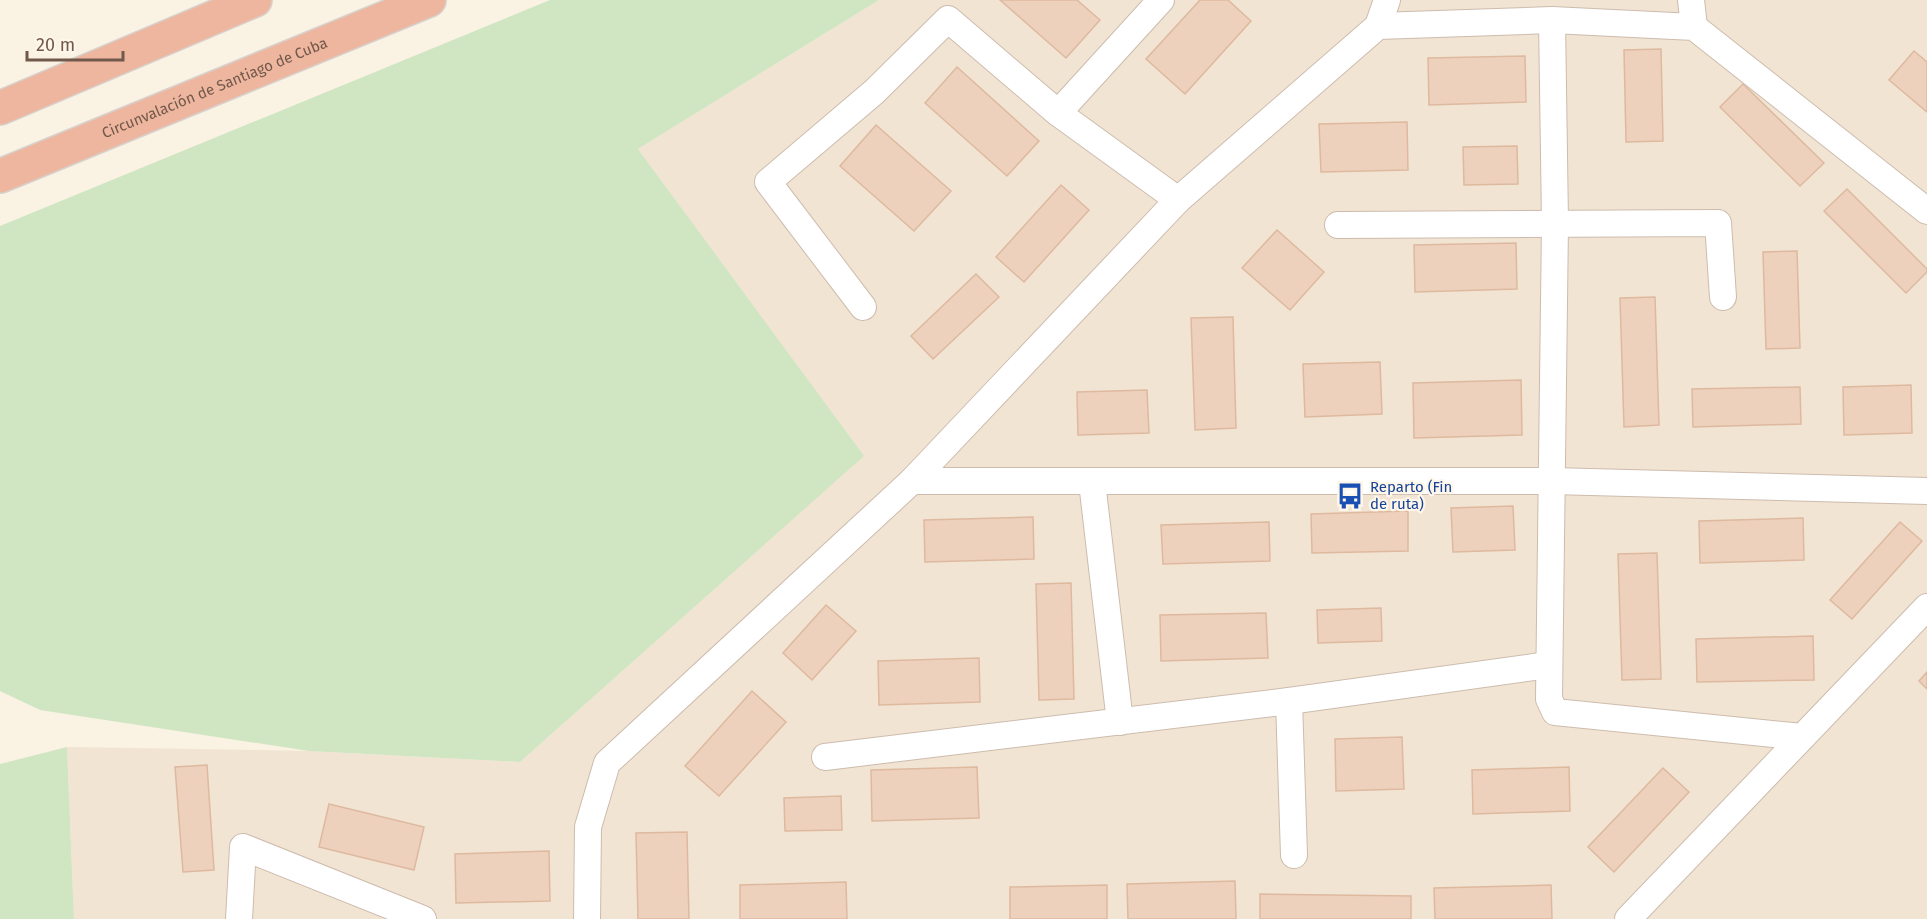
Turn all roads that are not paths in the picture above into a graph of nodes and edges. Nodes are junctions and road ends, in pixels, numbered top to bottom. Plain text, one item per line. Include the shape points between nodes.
1 (255, 0) edge
2 (429, 0) edge
3 (1161, 0) edge
4 (1387, 0) edge
5 (1691, 0) edge
6 (1552, 20) junction
7 (1378, 26) junction
8 (1694, 27) junction
9 (0, 108) edge
10 (1058, 113) junction
11 (0, 176) edge
12 (1179, 200) junction
13 (1927, 211) edge
14 (1555, 223) junction
15 (1338, 225) dead end
16 (1723, 297) dead end
17 (863, 307) dead end
18 (912, 481) junction
19 (1552, 481) junction
20 (1092, 482) junction
21 (1927, 491) edge
22 (1927, 607) edge
23 (1548, 665) junction
24 (1289, 701) junction
25 (1120, 722) junction
26 (1802, 737) junction
27 (825, 757) dead end
28 (1294, 855) dead end
29 (239, 919) edge
30 (423, 919) edge
31 (586, 919) edge
32 (1628, 919) edge

1 - 9 highway
2 - 11 highway, Circunvalación de Santiago de Cuba
3 - 10 street
4 - 7 street
5 - 8 street
6 - 7 street
6 - 8 street
6 - 14 street
7 - 12 street
8 - 13 street
10 - 12 street
10 - 17 street via 948,19 874,92 768,182
12 - 18 street
14 - 15 street
14 - 16 street via 1718,223
14 - 19 street
18 - 20 street
18 - 31 street via 607,764 588,827
19 - 20 street
19 - 21 street
19 - 23 street
20 - 25 street
22 - 26 street
23 - 24 street
23 - 26 street via 1549,699 1555,712
24 - 25 street
24 - 28 street
25 - 27 street
26 - 32 street
29 - 30 street via 243,847

